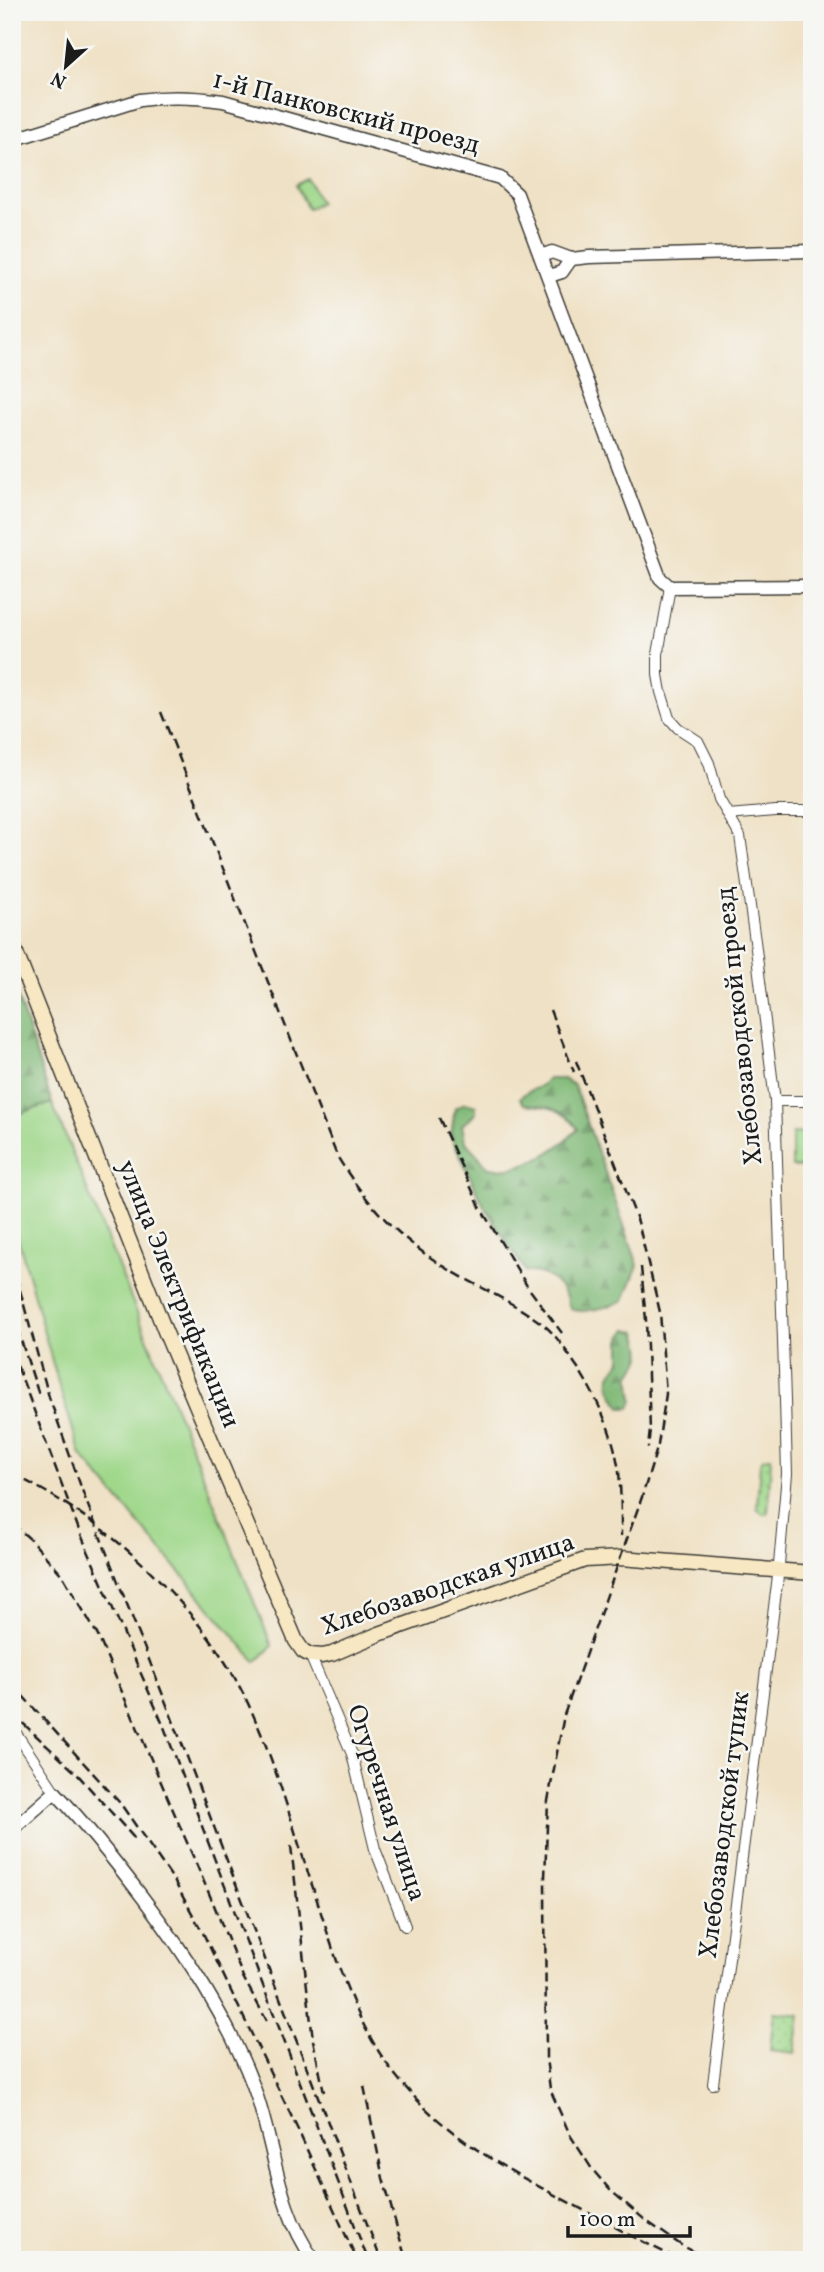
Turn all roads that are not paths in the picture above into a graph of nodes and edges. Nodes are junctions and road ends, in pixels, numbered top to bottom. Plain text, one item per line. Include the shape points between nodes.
1 (12, 140) edge
2 (812, 251) edge
3 (541, 256) junction
4 (571, 259) junction
5 (549, 276) junction
6 (812, 586) edge
7 (670, 587) junction
8 (812, 811) edge
9 (728, 815) junction
10 (12, 943) edge
11 (775, 1101) junction
12 (812, 1101) edge
13 (778, 1571) junction
14 (812, 1573) edge
15 (310, 1655) junction
16 (12, 1727) edge
17 (55, 1792) junction
18 (12, 1829) edge
19 (405, 1926) dead end
20 (713, 2084) dead end
21 (314, 2260) edge

1 - 3 street, 1-й Панковский проезд via 140,100 180,96 223,101 500,178 517,194
2 - 4 street
3 - 4 street via 552,252
3 - 5 street, 1-й Панковский проезд
4 - 5 street via 562,272
5 - 7 street, 1-й Панковский проезд via 660,578
6 - 7 street
7 - 9 street, Хлебозаводской проезд via 658,654 661,692 669,718 698,741
8 - 9 street
9 - 11 street, Хлебозаводской проезд via 740,836
10 - 15 main road, улица Электрификации via 165,1331 296,1641
11 - 12 street
11 - 13 street, Хлебозаводской проезд via 787,1474
13 - 14 main road, Хлебозаводская улица
13 - 15 main road, Хлебозаводская улица via 621,1558 585,1560 332,1654
13 - 20 street, Хлебозаводской тупик
15 - 19 street, Огуречная улица via 352,1754 375,1849
16 - 17 street
17 - 18 street
17 - 21 street via 123,1872 201,1980 253,2086 291,2222

